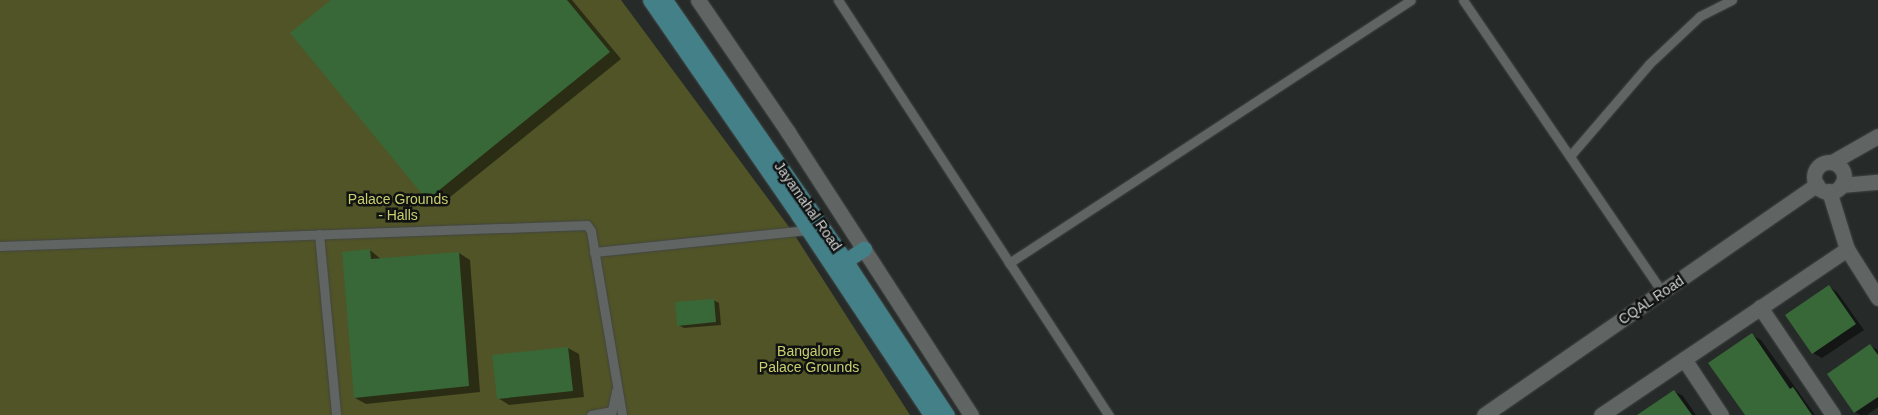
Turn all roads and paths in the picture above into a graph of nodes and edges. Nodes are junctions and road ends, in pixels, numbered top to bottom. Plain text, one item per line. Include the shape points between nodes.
1 (650, 0) edge
2 (665, 0) edge
3 (698, 0) edge
4 (838, 0) edge
5 (1411, 0) edge
6 (1462, 0) edge
7 (1732, 0) edge
8 (1878, 136) edge
9 (1570, 156) junction
10 (1832, 162) junction
11 (1878, 182) edge
12 (1829, 187) junction
13 (804, 212) junction
14 (808, 230) junction
15 (319, 234) junction
16 (0, 246) edge
17 (864, 249) junction
18 (1847, 249) junction
19 (594, 252) junction
20 (1009, 263) junction
21 (839, 264) junction
22 (1663, 293) junction
23 (1878, 298) edge
24 (1760, 307) junction
25 (1684, 359) junction
26 (617, 385) junction
27 (611, 413) edge
28 (336, 415) edge
29 (591, 415) edge
30 (622, 415) edge
31 (931, 415) edge
32 (947, 415) edge
33 (971, 415) edge
34 (1109, 415) edge
35 (1484, 415) edge
36 (1603, 415) edge
37 (1721, 415) edge
38 (1833, 415) edge

1 - 13 main road, Jayamahal Road
2 - 13 main road, Jayamahal Road
3 - 17 street
4 - 20 lane
5 - 20 lane
6 - 9 lane
7 - 9 lane via 1700,16 1649,64
8 - 10 street
9 - 22 lane
10 - 12 street via 1843,171
10 - 12 street via 1822,164 1816,170
11 - 12 street
12 - 18 street
12 - 22 street, CQAL Road
13 - 14 main road, Jayamahal Road
13 - 21 main road, Jayamahal Road
14 - 19 lane
14 - 21 main road, Jayamahal Road
15 - 16 lane
15 - 19 lane via 579,223 587,225 591,231
15 - 28 lane
17 - 21 main road
17 - 33 street
18 - 23 street
18 - 24 street
19 - 26 lane
20 - 34 lane
21 - 31 main road, Jayamahal Road
21 - 32 main road, Jayamahal Road
22 - 35 street, CQAL Road
24 - 25 street
24 - 38 street
25 - 36 street
25 - 37 street
26 - 27 lane
26 - 30 lane
27 - 29 lane

